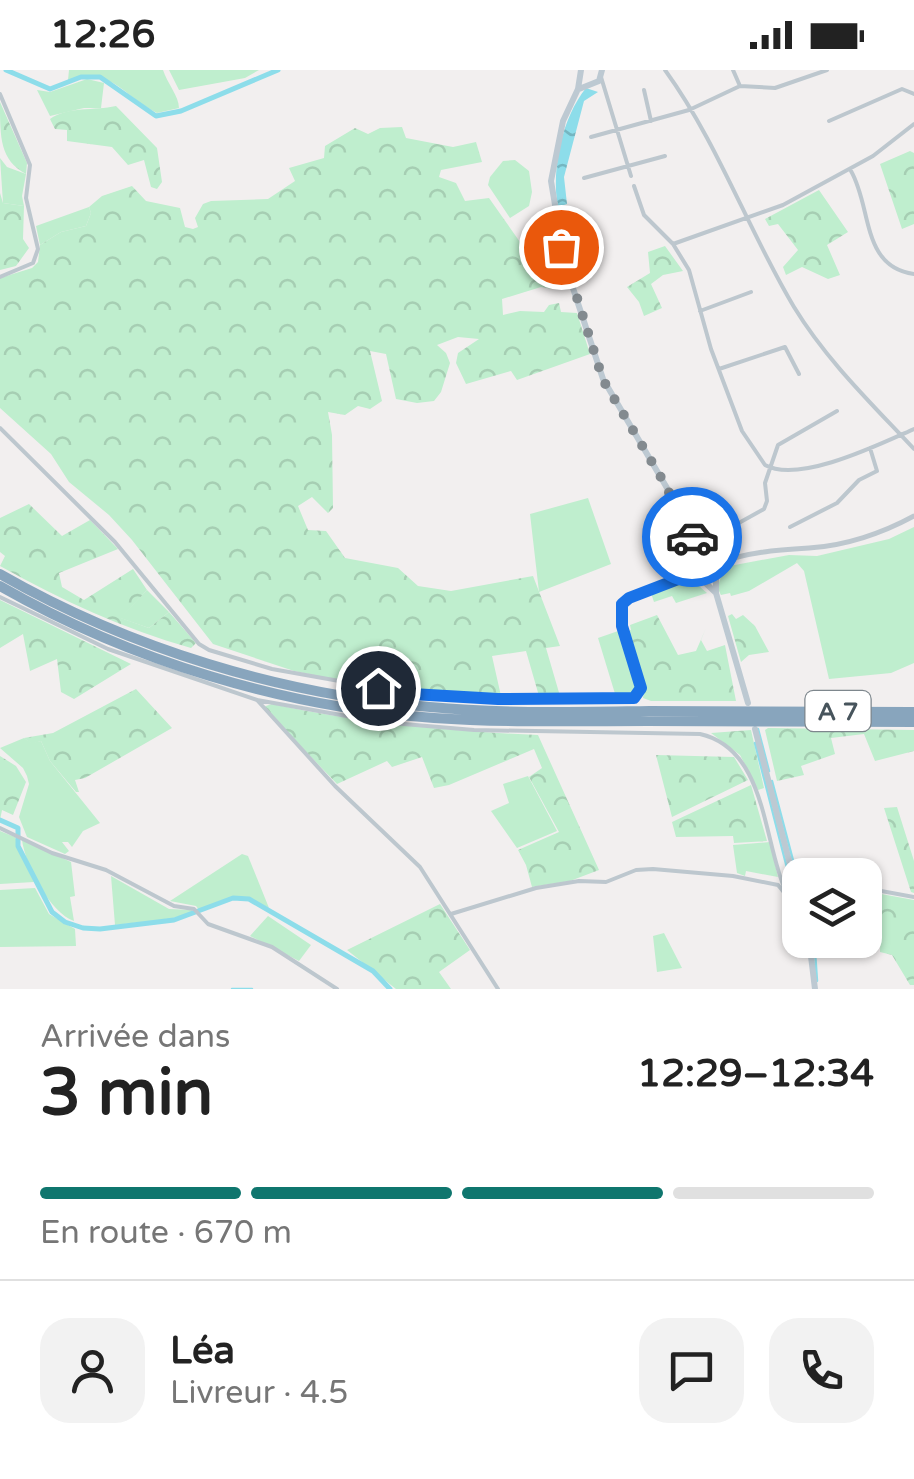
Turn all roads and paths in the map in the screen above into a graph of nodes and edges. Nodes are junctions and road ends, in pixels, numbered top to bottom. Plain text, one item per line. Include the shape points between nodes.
1 (665, 70) edge
2 (733, 70) edge
3 (827, 70) edge
4 (603, 73) edge
5 (586, 78) edge
6 (740, 86) junction
7 (644, 90) dead end
8 (607, 93) junction
9 (0, 94) edge
10 (914, 94) edge
11 (693, 108) junction
12 (651, 121) junction
13 (829, 121) dead end
14 (914, 124) edge
15 (619, 130) junction
16 (591, 137) dead end
17 (664, 156) dead end
18 (628, 166) junction
19 (852, 169) junction
20 (631, 176) dead end
21 (584, 178) dead end
22 (634, 186) dead end
23 (746, 218) junction
24 (673, 244) junction
25 (914, 274) edge
26 (0, 277) edge
27 (751, 292) dead end
28 (700, 311) junction
29 (719, 369) junction
30 (799, 374) dead end
31 (837, 411) dead end
32 (0, 428) edge
33 (914, 429) edge
34 (901, 434) junction
35 (870, 448) junction
36 (914, 449) edge
37 (770, 468) junction
38 (914, 516) edge
39 (790, 528) dead end
40 (728, 529) dead end
41 (698, 555) junction
42 (716, 564) junction
43 (694, 573) junction
44 (0, 574) edge
45 (714, 576) junction
46 (705, 580) junction
47 (0, 586) edge
48 (716, 593) junction
49 (0, 597) edge
50 (258, 700) junction
51 (743, 712) junction
52 (914, 712) edge
53 (760, 721) junction
54 (914, 722) edge
55 (0, 828) edge
56 (791, 858) edge
57 (782, 879) edge
58 (782, 888) edge
59 (882, 891) edge
60 (914, 897) edge
61 (451, 914) junction
62 (812, 958) edge
63 (337, 989) edge
64 (498, 989) edge
65 (815, 989) edge

1 - 11 street
2 - 6 street
3 - 6 street via 775,88
4 - 5 main road
4 - 8 street
5 - 8 street
5 - 41 main road via 565,115 552,182 565,264 603,380
6 - 11 street
7 - 12 street
8 - 15 street
9 - 26 street via 30,165 26,198 38,249 34,263
10 - 13 street via 902,89
11 - 12 street
11 - 23 street
12 - 15 street
14 - 19 street
15 - 16 street
15 - 18 street
17 - 18 street
18 - 20 street
18 - 21 street
19 - 23 street
19 - 25 street via 875,249 894,268
22 - 24 street via 644,215
23 - 24 street
23 - 34 street via 810,332
24 - 28 street via 689,270
27 - 28 street
28 - 29 street
29 - 30 street via 786,348
29 - 37 street via 742,431
31 - 37 street via 778,445
32 - 43 street via 115,542 199,644 272,669 412,694 634,698 641,688 622,604
33 - 34 street
34 - 35 street
34 - 36 street
35 - 37 street via 787,471
35 - 39 street via 877,471
37 - 40 street via 764,509
38 - 42 street via 887,531
41 - 42 main road
41 - 43 main road
42 - 45 main road
43 - 46 main road
44 - 51 highway, A 7 via 164,649 325,693 496,711
45 - 46 main road
45 - 48 main road
46 - 48 main road
47 - 51 highway, A 7 via 156,657 314,702 432,718
48 - 51 main road
49 - 50 street via 108,649
50 - 57 street via 380,722 474,730 716,738 735,752 751,781
50 - 61 street via 420,867
51 - 53 highway, A 7
52 - 53 highway, A 7
53 - 54 highway, A 7
53 - 56 main road
55 - 63 street via 272,947
58 - 61 street via 733,876 636,870 606,882 536,888
59 - 60 street
61 - 64 street
62 - 65 main road

